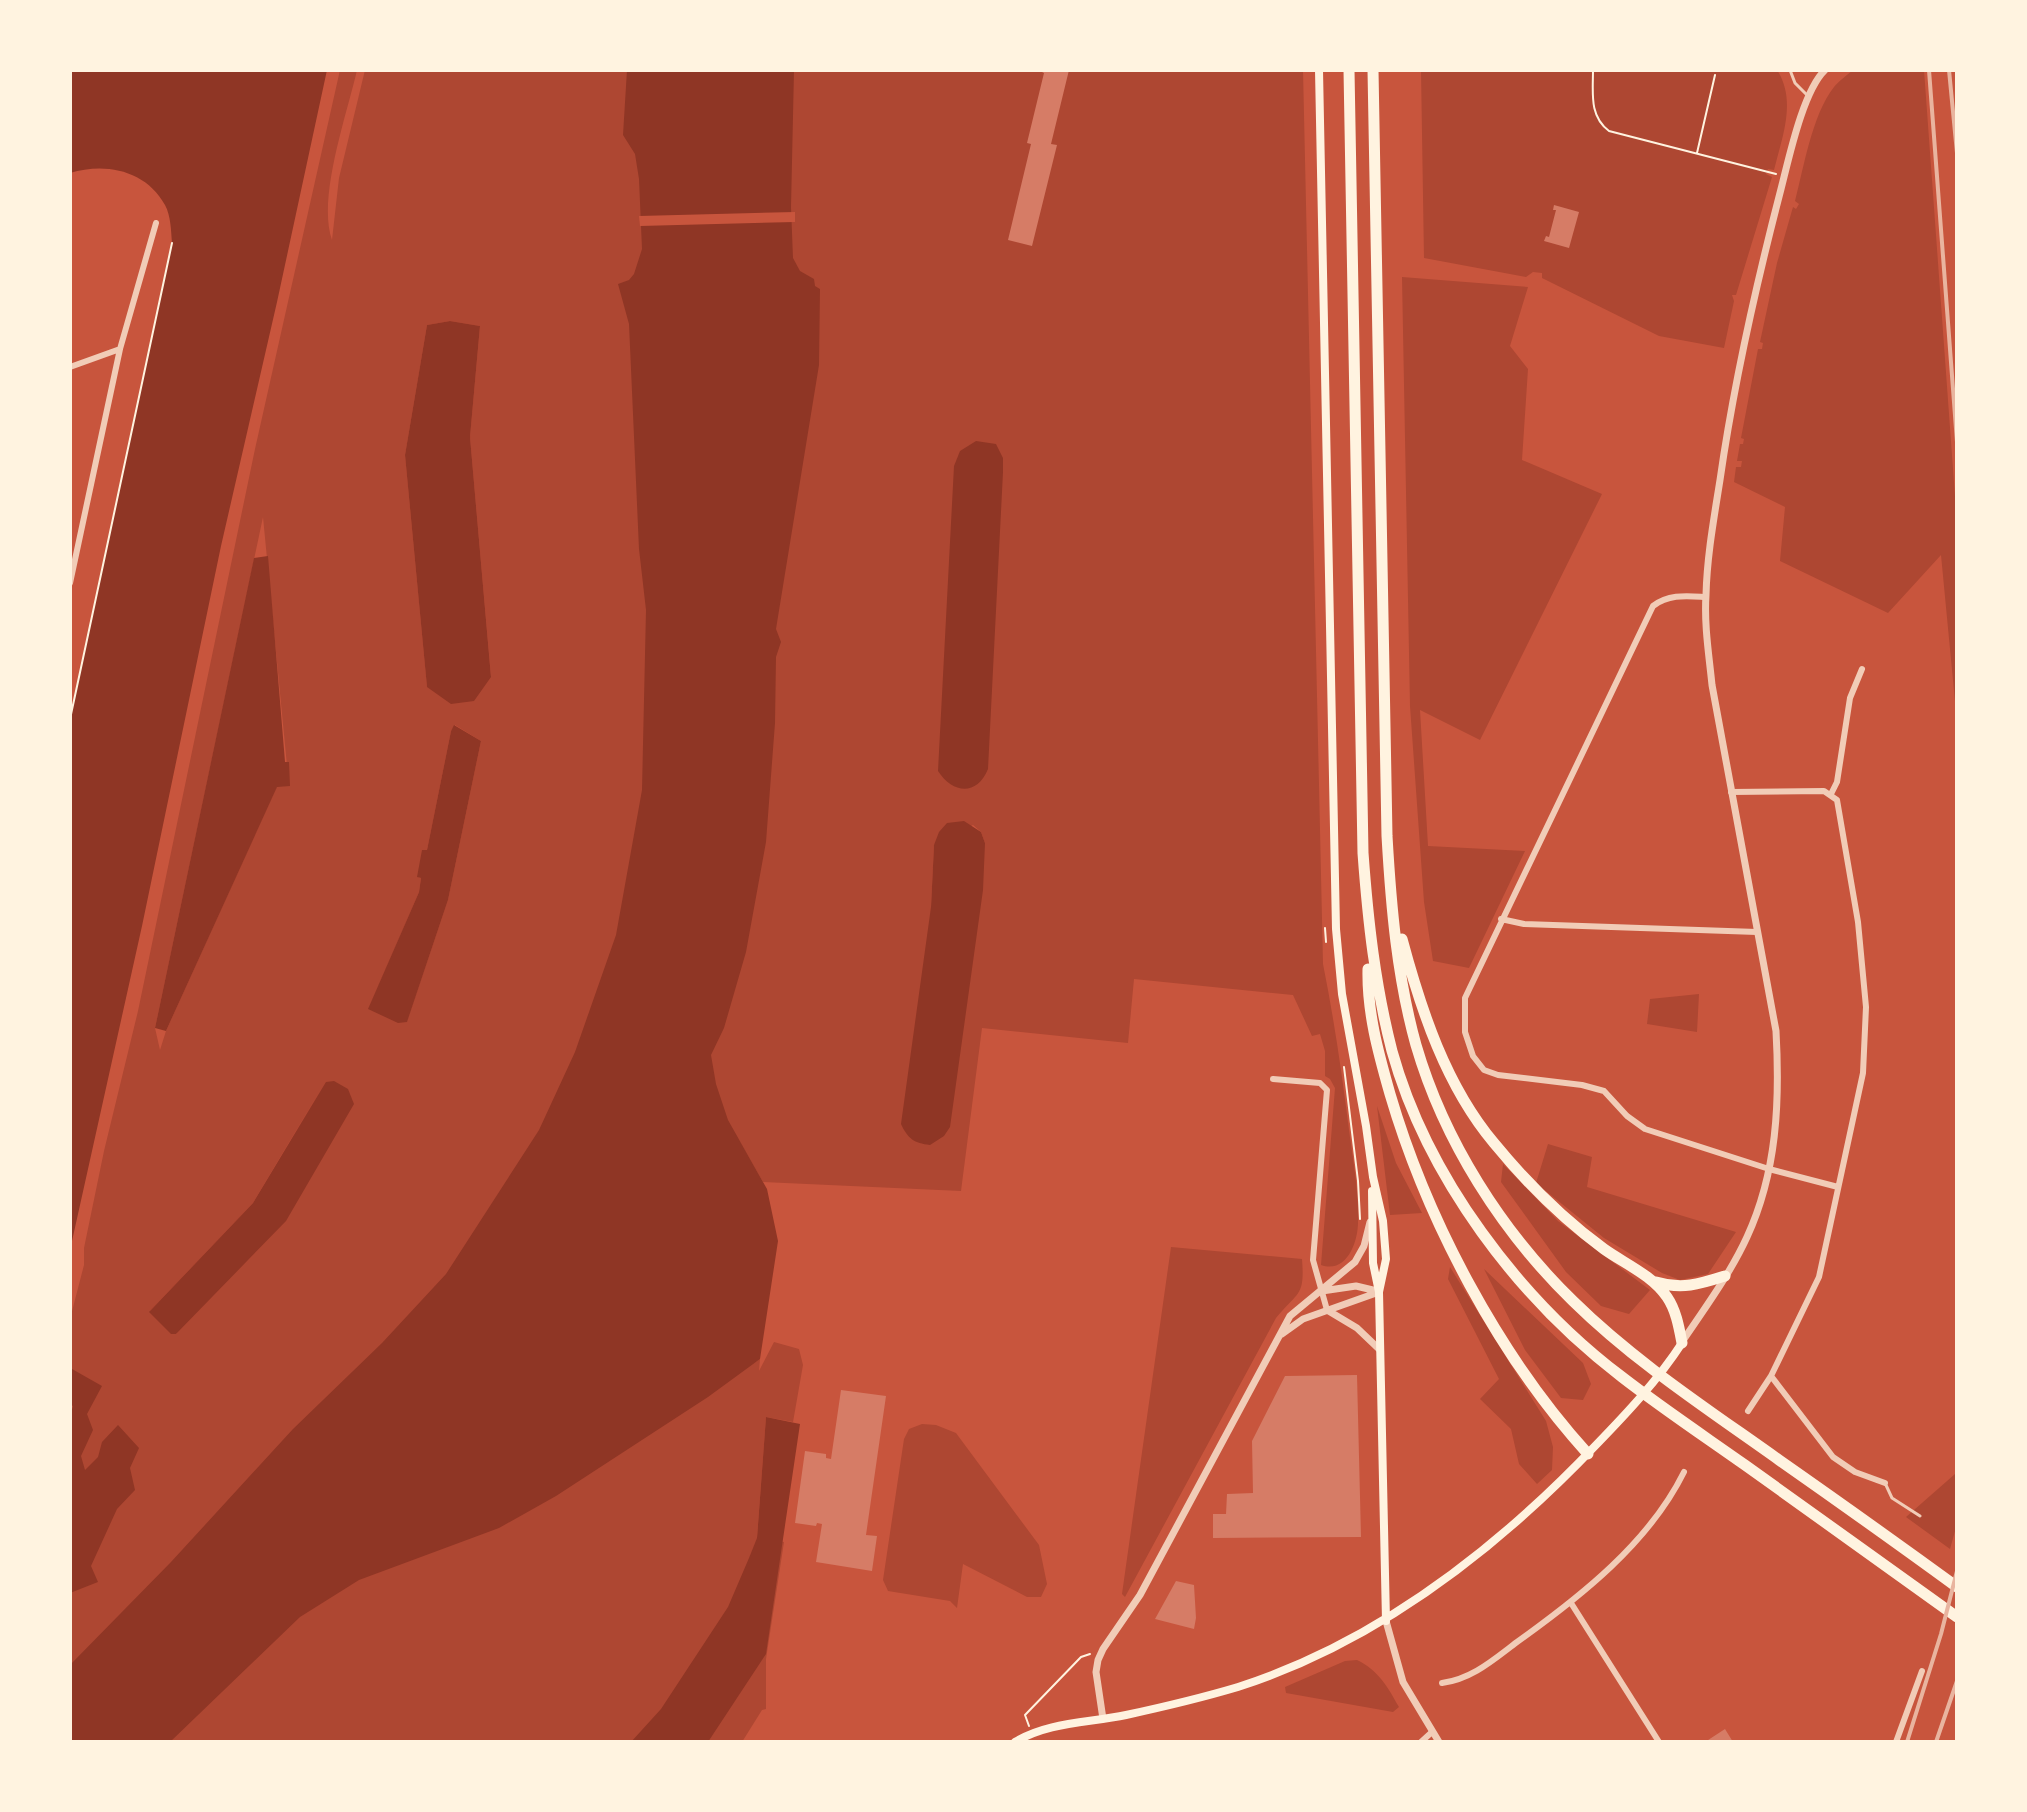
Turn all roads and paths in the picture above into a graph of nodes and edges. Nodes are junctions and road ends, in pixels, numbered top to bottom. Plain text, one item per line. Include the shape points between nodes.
1 (1319, 70) edge
2 (1349, 70) edge
3 (1373, 70) edge
4 (1593, 70) edge
5 (1790, 70) edge
6 (1825, 70) edge
7 (1715, 75) dead end
8 (1808, 96) junction
9 (1697, 154) junction
10 (1784, 176) junction
11 (156, 223) dead end
12 (172, 243) dead end
13 (120, 349) junction
14 (70, 367) edge
15 (70, 583) edge
16 (1705, 597) junction
17 (1862, 669) dead end
18 (70, 719) edge
19 (1731, 792) junction
20 (1831, 794) junction
21 (1391, 901) junction
22 (1501, 919) junction
23 (1757, 932) junction
24 (1369, 940) junction
25 (1273, 1079) dead end
26 (1769, 1169) junction
27 (1373, 1177) junction
28 (1838, 1187) junction
29 (1371, 1220) junction
30 (1725, 1276) junction
31 (1652, 1281) junction
32 (1320, 1291) junction
33 (1379, 1292) junction
34 (1327, 1310) junction
35 (1280, 1336) junction
36 (1682, 1343) junction
37 (1379, 1349) junction
38 (1771, 1376) junction
39 (1748, 1411) dead end
40 (1588, 1454) junction
41 (1684, 1472) dead end
42 (1885, 1483) joint
43 (1920, 1516) dead end
44 (1957, 1587) edge
45 (1571, 1603) junction
46 (1957, 1617) edge
47 (1386, 1621) junction
48 (1103, 1649) junction
49 (1922, 1671) dead end
50 (1442, 1683) dead end
51 (1103, 1719) junction
52 (1432, 1732) junction
53 (1031, 1733) junction
54 (1015, 1742) edge
55 (1421, 1742) edge
56 (1439, 1742) edge
57 (1659, 1742) edge
58 (1896, 1742) edge

1 - 27 main road via 1336,929
2 - 24 highway
3 - 21 highway
4 - 9 path via 1593,105 1601,125
5 - 8 lane
6 - 8 street
7 - 9 path
8 - 10 street
9 - 10 path
10 - 16 street via 1726,440
11 - 13 street
12 - 18 path
13 - 14 street
13 - 15 street
16 - 19 street via 1712,685
16 - 22 street via 1673,596 1653,606
17 - 20 street via 1850,698
19 - 20 street
19 - 23 street
20 - 28 street via 1837,800 1858,922 1866,1007 1863,1073
21 - 31 highway via 1420,1006 1457,1087 1492,1141 1546,1201
21 - 44 highway via 1401,981 1417,1047 1479,1184 1521,1243 1573,1301 1632,1353
22 - 23 street
22 - 26 street via 1465,998 1465,1032 1484,1070 1604,1091 1645,1129
23 - 26 street via 1779,1071
24 - 40 highway via 1368,993 1377,1047 1428,1201 1478,1298 1528,1377
24 - 46 highway via 1393,1053 1418,1120 1458,1197 1502,1258 1556,1319 1620,1376
25 - 32 street via 1320,1083 1327,1090 1313,1260
26 - 28 street
26 - 30 street via 1758,1211
27 - 29 main road
27 - 33 main road via 1386,1259
28 - 38 street via 1819,1277
29 - 32 street via 1355,1262
29 - 33 main road
30 - 31 highway via 1691,1287
30 - 36 street
31 - 36 highway via 1673,1305
32 - 33 street via 1356,1286
32 - 34 street
32 - 35 street via 1290,1316
33 - 34 street
33 - 37 main road
34 - 35 street
34 - 37 street
35 - 48 street via 1140,1595
36 - 40 main road
37 - 47 main road
38 - 39 street
38 - 42 street via 1833,1457
40 - 47 main road via 1520,1519
41 - 45 street via 1671,1499
42 - 43 lane via 1892,1498
45 - 50 street via 1472,1675
45 - 57 street
47 - 51 main road via 1238,1686
47 - 52 street via 1403,1682
48 - 51 street via 1096,1672
48 - 53 path via 1081,1657 1025,1715
49 - 58 street
51 - 53 main road
52 - 55 street
52 - 56 street
53 - 54 main road

